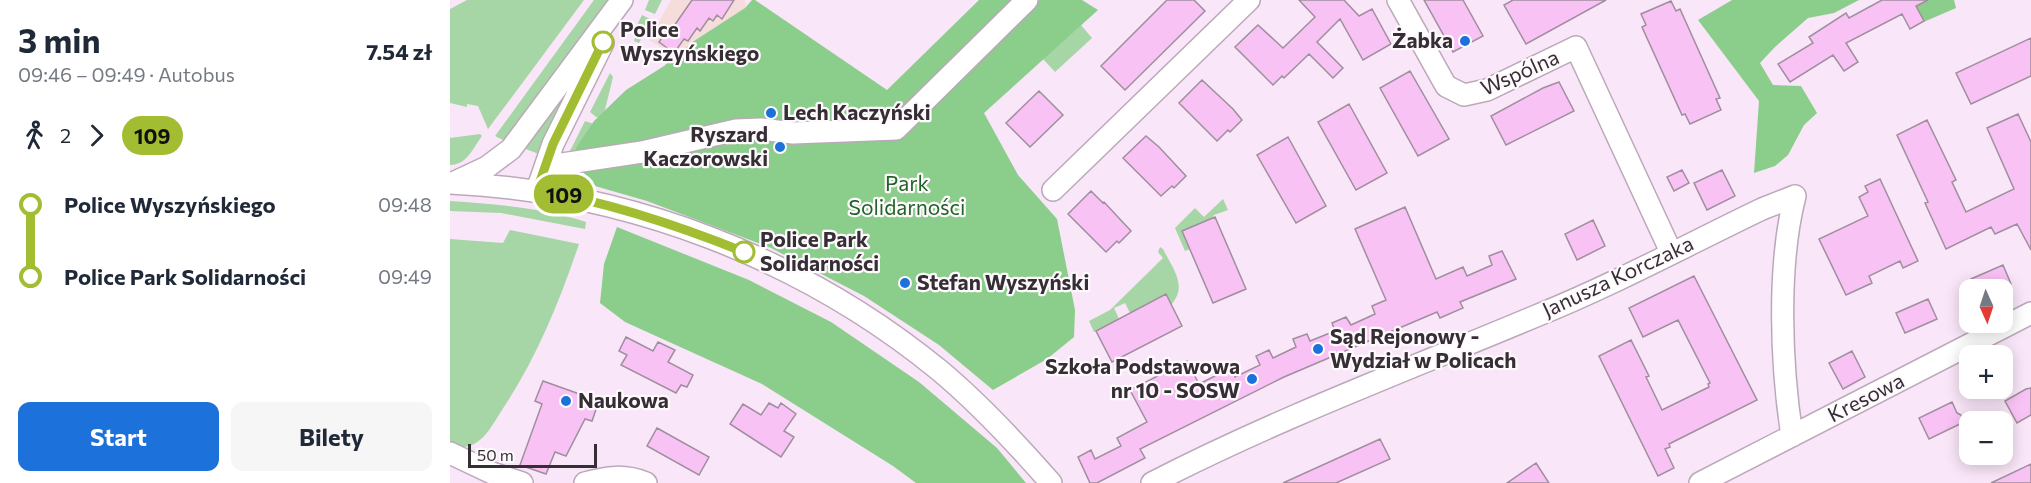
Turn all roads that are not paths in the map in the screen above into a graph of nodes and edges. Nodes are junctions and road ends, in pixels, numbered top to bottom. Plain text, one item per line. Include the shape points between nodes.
1 (624, 0) edge
2 (1027, 0) edge
3 (1249, 0) edge
4 (1398, 0) edge
5 (511, 149) junction
6 (562, 164) dead end
7 (450, 183) edge
8 (532, 189) junction
9 (1053, 190) dead end
10 (1671, 252) junction
11 (2031, 313) edge
12 (1792, 436) junction
13 (450, 453) edge
14 (522, 483) edge
15 (585, 483) edge
16 (646, 483) edge
17 (1051, 483) edge
18 (1152, 483) edge
19 (1700, 483) edge

1 - 5 street
1 - 8 street
2 - 6 street via 897,129 794,133 736,130 642,152
3 - 9 street
4 - 10 street, Wspólna via 1446,86 1464,95 1487,90 1576,47
5 - 7 street via 477,172
5 - 8 street via 515,175
7 - 8 street
8 - 17 street via 630,212 719,241 840,301 947,377 989,415
10 - 12 street, Janusza Korczaka via 1795,196 1784,278 1785,372
10 - 18 street, Janusza Korczaka via 1538,316 1216,450
11 - 12 street, Kresowa
12 - 19 street, Kresowa
13 - 14 street
15 - 16 street via 624,476

